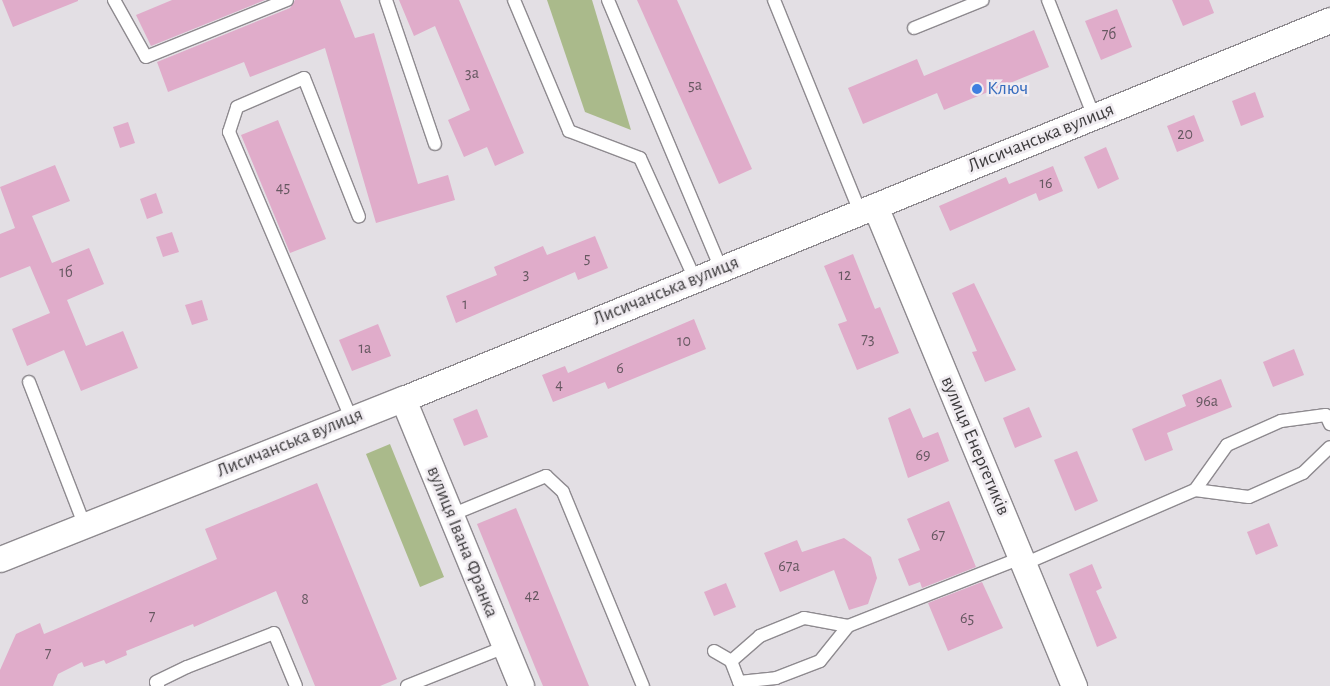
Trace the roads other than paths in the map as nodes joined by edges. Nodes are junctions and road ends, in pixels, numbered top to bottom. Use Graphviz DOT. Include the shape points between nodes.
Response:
graph roads {
  1 [pos="114,0"];
  2 [pos="287,0"];
  3 [pos="386,0"];
  4 [pos="514,0"];
  5 [pos="608,0"];
  6 [pos="774,0"];
  7 [pos="983,0"];
  8 [pos="1048,0"];
  9 [pos="1330,20"];
  10 [pos="914,28"];
  11 [pos="1094,116"];
  12 [pos="435,144"];
  13 [pos="867,209"];
  14 [pos="359,217"];
  15 [pos="721,269"];
  16 [pos="695,279"];
  17 [pos="29,382"];
  18 [pos="403,399"];
  19 [pos="352,418"];
  20 [pos="1330,424"];
  21 [pos="1330,448"];
  22 [pos="1195,490"];
  23 [pos="451,515"];
  24 [pos="84,524"];
  25 [pos="0,559"];
  26 [pos="1023,561"];
  27 [pos="848,626"];
  28 [pos="505,647"];
  29 [pos="714,651"];
  30 [pos="730,661"];
  31 [pos="158,686"];
  32 [pos="296,686"];
  33 [pos="407,686"];
  34 [pos="521,686"];
  35 [pos="643,686"];
  36 [pos="1074,686"];
  1 -- 2 [label="lane" via="146,57"];
  3 -- 12 [label="lane"];
  4 -- 16 [label="lane" via="569,130 640,158"];
  5 -- 15 [label="lane"];
  6 -- 13 [label="lane"];
  7 -- 10 [label="lane"];
  8 -- 11 [label="lane"];
  9 -- 11 [label="street, Лисичанська вулиця"];
  11 -- 13 [label="street, Лисичанська вулиця"];
  13 -- 15 [label="street, Лисичанська вулиця"];
  13 -- 26 [label="street, вулиця Енергетиків"];
  14 -- 19 [label="lane" via="304,78 237,107 229,132"];
  15 -- 16 [label="street, Лисичанська вулиця"];
  16 -- 18 [label="street, Лисичанська вулиця"];
  17 -- 24 [label="lane"];
  18 -- 19 [label="street, Лисичанська вулиця"];
  18 -- 23 [label="street, вулиця Івана Франка"];
  19 -- 24 [label="street, Лисичанська вулиця"];
  20 -- 22 [label="lane" via="1326,415 1281,421 1227,445"];
  21 -- 22 [label="lane" via="1303,473 1249,497"];
  22 -- 26 [label="lane"];
  23 -- 28 [label="street, вулиця Івана Франка"];
  23 -- 35 [label="lane" via="546,476 563,492"];
  24 -- 25 [label="street, Лисичанська вулиця"];
  26 -- 27 [label="lane"];
  26 -- 36 [label="street, вулиця Енергетиків"];
  27 -- 30 [label="lane" via="804,618 760,636"];
  27 -- 30 [label="lane" via="820,661 776,678 739,682"];
  28 -- 33 [label="lane"];
  28 -- 34 [label="street, вулиця Івана Франка"];
  29 -- 30 [label="lane"];
  31 -- 32 [label="lane" via="156,682 187,666 274,633"];
}
